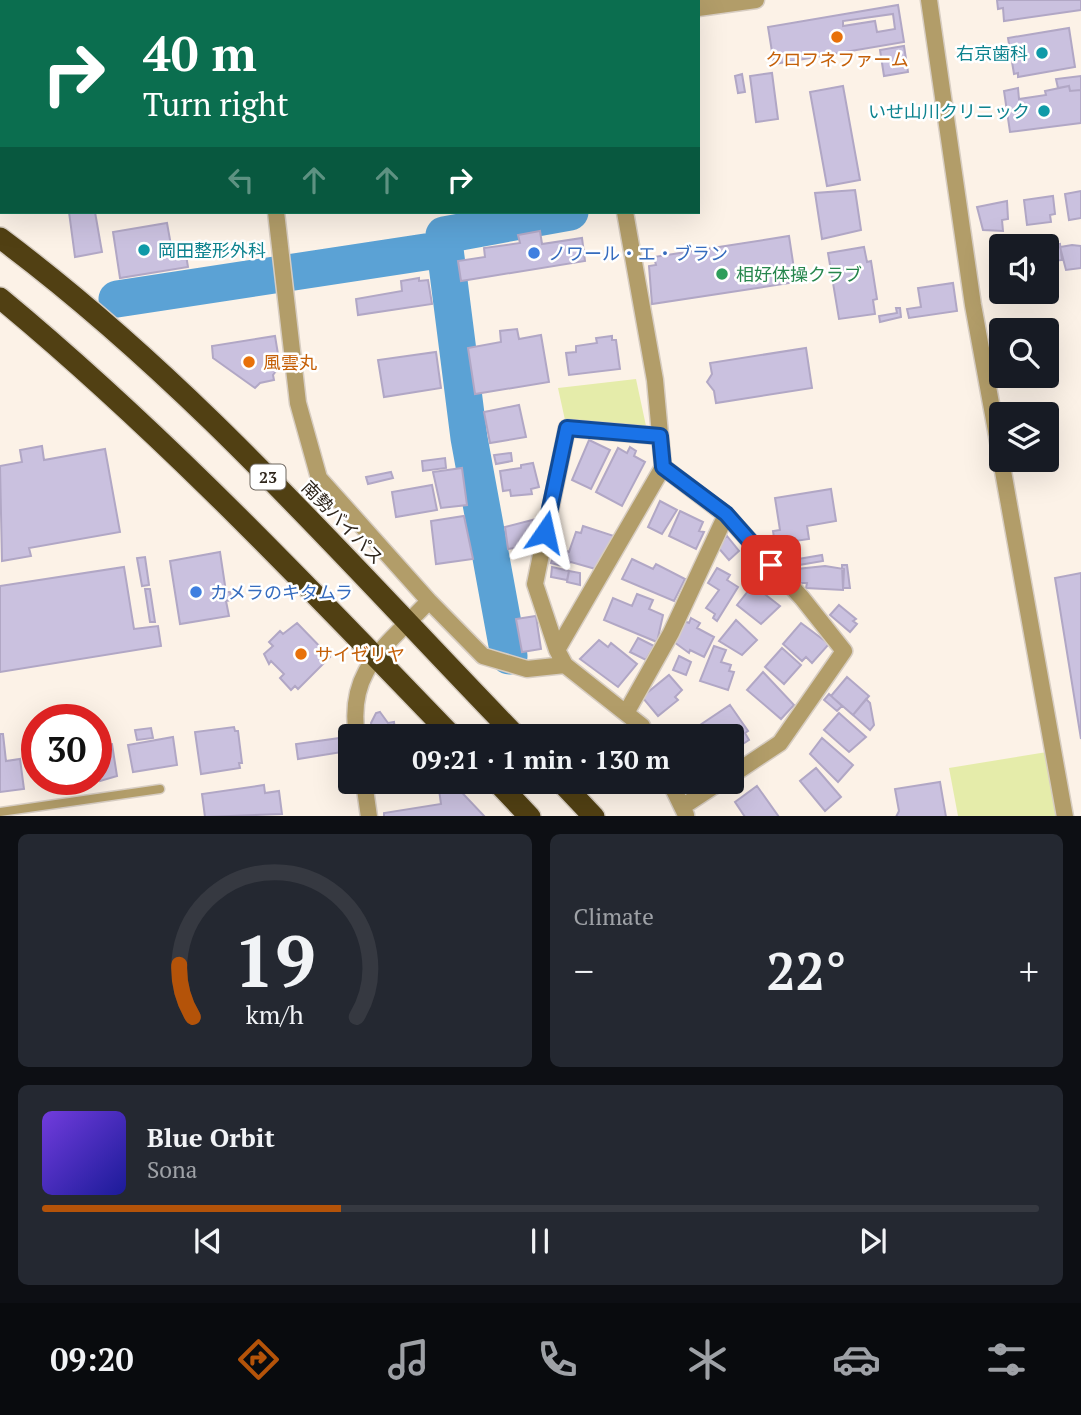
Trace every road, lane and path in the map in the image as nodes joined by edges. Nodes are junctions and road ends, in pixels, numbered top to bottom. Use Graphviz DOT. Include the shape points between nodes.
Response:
graph roads {
  1 [pos="756,0"];
  2 [pos="929,0"];
  3 [pos="700,8"];
  4 [pos="276,214"];
  5 [pos="625,214"];
  6 [pos="0,237"];
  7 [pos="0,298"];
  8 [pos="991,402"];
  9 [pos="660,436"];
  10 [pos="663,467"];
  11 [pos="1003,472"];
  12 [pos="726,514"];
  13 [pos="429,601"];
  14 [pos="408,624"];
  15 [pos="376,657"];
  16 [pos="561,657"];
  17 [pos="626,713"];
  18 [pos="356,724"];
  19 [pos="440,724"];
  20 [pos="504,724"];
  21 [pos="640,724"];
  22 [pos="744,767"];
  23 [pos="160,789"];
  24 [pos="366,794"];
  25 [pos="508,794"];
  26 [pos="572,794"];
  27 [pos="676,794"];
  28 [pos="706,794"];
  29 [pos="0,812"];
  30 [pos="684,812"];
  31 [pos="369,816"];
  32 [pos="529,816"];
  33 [pos="593,816"];
  34 [pos="1065,816"];
  1 -- 3 [label="street"];
  2 -- 8 [label="street"];
  4 -- 13 [label="street" via="298,403 319,478"];
  5 -- 9 [label="street"];
  6 -- 14 [label="highway, 南勢バイパス / 23" via="54,278 188,398"];
  7 -- 15 [label="highway" via="136,417"];
  9 -- 10 [label="street"];
  9 -- 16 [label="street" via="567,428 535,584"];
  10 -- 12 [label="street"];
  10 -- 16 [label="street"];
  11 -- 34 [label="street"];
  12 -- 17 [label="street" via="671,633"];
  12 -- 22 [label="street" via="844,651 780,743"];
  13 -- 14 [label="street"];
  13 -- 16 [label="street" via="483,656 527,669"];
  14 -- 15 [label="street"];
  14 -- 20 [label="highway, 南勢バイパス / 23"];
  15 -- 18 [label="street" via="360,679 354,700"];
  15 -- 19 [label="highway"];
  16 -- 17 [label="street"];
  17 -- 21 [label="street"];
  23 -- 29 [label="lane"];
  24 -- 31 [label="street"];
  25 -- 32 [label="highway"];
  26 -- 33 [label="highway"];
  27 -- 30 [label="street"];
  28 -- 30 [label="street"];
}
